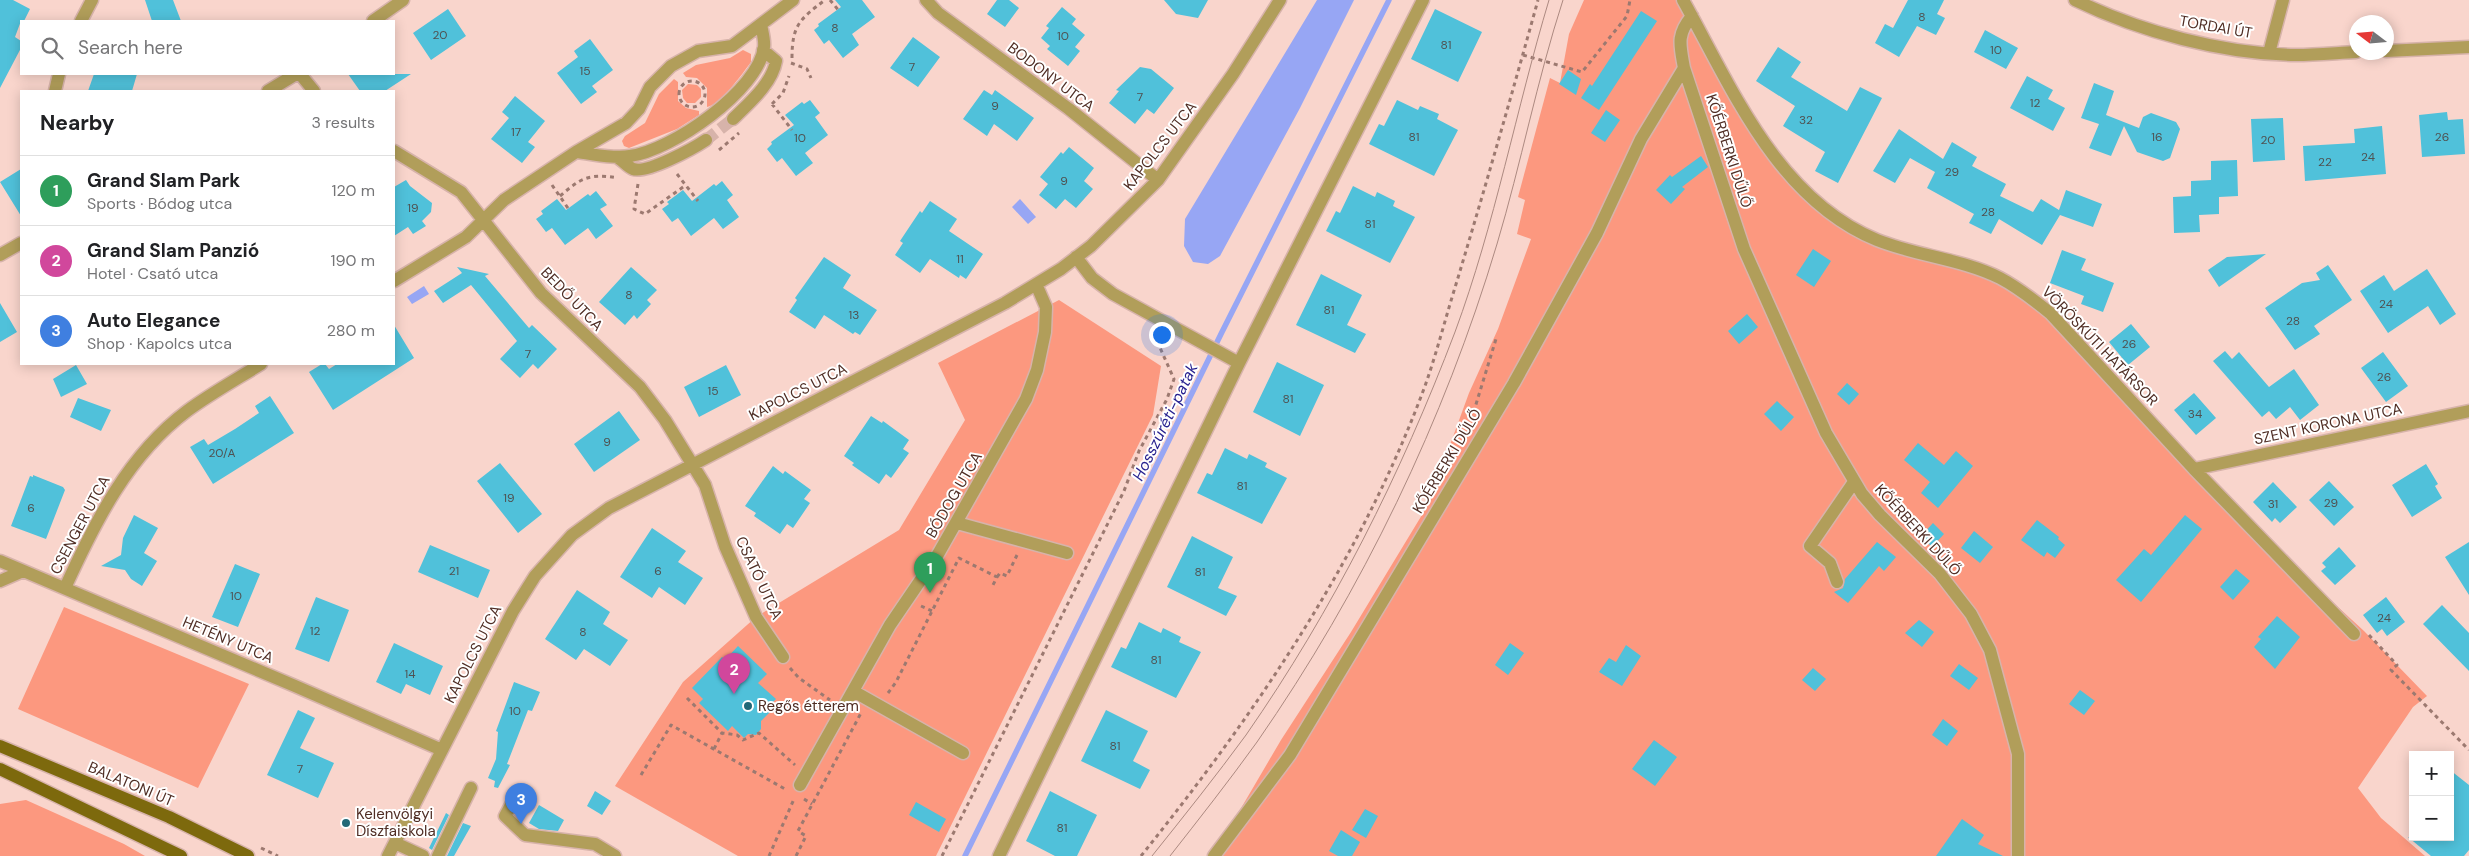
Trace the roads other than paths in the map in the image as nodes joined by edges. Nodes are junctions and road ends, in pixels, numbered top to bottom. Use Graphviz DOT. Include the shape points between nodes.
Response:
graph roads {
  1 [pos="92,0"];
  2 [pos="404,0"];
  3 [pos="793,0"];
  4 [pos="926,0"];
  5 [pos="1280,0"];
  6 [pos="1423,0"];
  7 [pos="1683,0"];
  8 [pos="2075,0"];
  9 [pos="2283,0"];
  10 [pos="1692,16"];
  11 [pos="82,20"];
  12 [pos="374,20"];
  13 [pos="762,24"];
  14 [pos="2469,47"];
  15 [pos="763,50"];
  16 [pos="2394,50"];
  17 [pos="2349,52"];
  18 [pos="2269,53"];
  19 [pos="1684,68"];
  20 [pos="59,75"];
  21 [pos="294,75"];
  22 [pos="301,75"];
  23 [pos="55,90"];
  24 [pos="270,90"];
  25 [pos="313,90"];
  26 [pos="733,119"];
  27 [pos="706,140"];
  28 [pos="395,152"];
  29 [pos="576,152"];
  30 [pos="617,157"];
  31 [pos="1158,180"];
  32 [pos="484,220"];
  33 [pos="20,244"];
  34 [pos="0,256"];
  35 [pos="1076,258"];
  36 [pos="395,280"];
  37 [pos="1036,284"];
  38 [pos="1239,364"];
  39 [pos="259,365"];
  40 [pos="2469,411"];
  41 [pos="694,463"];
  42 [pos="2194,468"];
  43 [pos="1854,482"];
  44 [pos="957,523"];
  45 [pos="1067,553"];
  46 [pos="0,561"];
  47 [pos="23,571"];
  48 [pos="0,581"];
  49 [pos="1837,582"];
  50 [pos="65,588"];
  51 [pos="2354,634"];
  52 [pos="783,657"];
  53 [pos="853,691"];
  54 [pos="3,746"];
  55 [pos="442,750"];
  56 [pos="963,753"];
  57 [pos="0,769"];
  58 [pos="471,788"];
  59 [pos="798,790"];
  60 [pos="512,803"];
  61 [pos="395,843"];
  62 [pos="253,851"];
  63 [pos="181,856"];
  64 [pos="388,856"];
  65 [pos="423,856"];
  66 [pos="438,856"];
  67 [pos="615,856"];
  68 [pos="999,856"];
  69 [pos="1214,856"];
  70 [pos="2018,856"];
  1 -- 11 [label="street"];
  2 -- 12 [label="street"];
  3 -- 13 [label="street"];
  4 -- 31 [label="street, BODONY UTCA" via="938,13 1069,109"];
  5 -- 31 [label="street, KAPOLCS UTCA" via="1233,74"];
  6 -- 38 [label="street"];
  7 -- 10 [label="street, VÖRÖSKÚTI HATÁRSOR"];
  8 -- 18 [label="street, TORDAI ÚT" via="2168,35"];
  9 -- 18 [label="street"];
  10 -- 19 [label="street, KŐÉRBERKI DŰLŐ" via="1682,28 1680,43"];
  10 -- 42 [label="street, VÖRÖSKÚTI HATÁRSOR" via="1748,118 1798,185 1820,206 1877,240 1972,268 2027,293 2050,313"];
  13 -- 15 [label="street"];
  13 -- 29 [label="street" via="732,46 698,51 671,66 650,87 639,109 626,123"];
  14 -- 16 [label="street"];
  15 -- 26 [label="street" via="776,61 773,73"];
  15 -- 30 [label="street" via="740,90 703,122 678,138 642,153"];
  17 -- 18 [label="street, TORDAI ÚT"];
  19 -- 43 [label="street, KŐÉRBERKI DŰLŐ" via="1744,249 1826,433"];
  19 -- 69 [label="street, KŐÉRBERKI DŰLŐ" via="1641,139 1596,233 1536,345 1290,755"];
  20 -- 23 [label="street"];
  21 -- 24 [label="street"];
  22 -- 25 [label="street"];
  27 -- 30 [label="street" via="673,158 640,169 633,170"];
  28 -- 32 [label="street, BEDŐ UTCA" via="461,192"];
  29 -- 30 [label="street"];
  29 -- 32 [label="street" via="504,200"];
  31 -- 35 [label="street, KAPOLCS UTCA"];
  32 -- 36 [label="street" via="466,238"];
  32 -- 41 [label="street, BEDŐ UTCA" via="540,294 640,387"];
  33 -- 34 [label="street"];
  35 -- 37 [label="street, KAPOLCS UTCA"];
  35 -- 38 [label="street" via="1103,287"];
  37 -- 41 [label="street, KAPOLCS UTCA" via="1005,304"];
  37 -- 44 [label="street, BÓDOG UTCA" via="1046,307 1045,332 1037,370 1018,416"];
  38 -- 68 [label="street"];
  39 -- 50 [label="street, CSENGER UTCA" via="187,411 139,456 103,511"];
  40 -- 42 [label="street, SZENT KORONA UTCA"];
  41 -- 52 [label="street, CSATÓ UTCA" via="756,617"];
  41 -- 55 [label="street, KAPOLCS UTCA" via="608,508 572,535 535,576"];
  42 -- 51 [label="street, VÖRÖSKÚTI HATÁRSOR"];
  43 -- 49 [label="street" via="1810,546 1830,563"];
  43 -- 70 [label="street, KŐÉRBERKI DŰLŐ" via="1880,515 1940,574 1971,614 1990,650 2018,754"];
  44 -- 45 [label="street"];
  44 -- 53 [label="street, BÓDOG UTCA" via="890,625"];
  46 -- 47 [label="street, HETÉNY UTCA"];
  47 -- 48 [label="street"];
  47 -- 50 [label="street, HETÉNY UTCA"];
  50 -- 55 [label="street, HETÉNY UTCA"];
  53 -- 56 [label="street"];
  53 -- 59 [label="street, BÓDOG UTCA"];
  54 -- 62 [label="main road, BALATONI ÚT"];
  55 -- 61 [label="street, KAPOLCS UTCA"];
  57 -- 63 [label="main road"];
  58 -- 66 [label="street"];
  60 -- 67 [label="street" via="505,816 525,835 595,844"];
  61 -- 64 [label="street, KAPOLCS UTCA"];
  61 -- 65 [label="street"];
}
